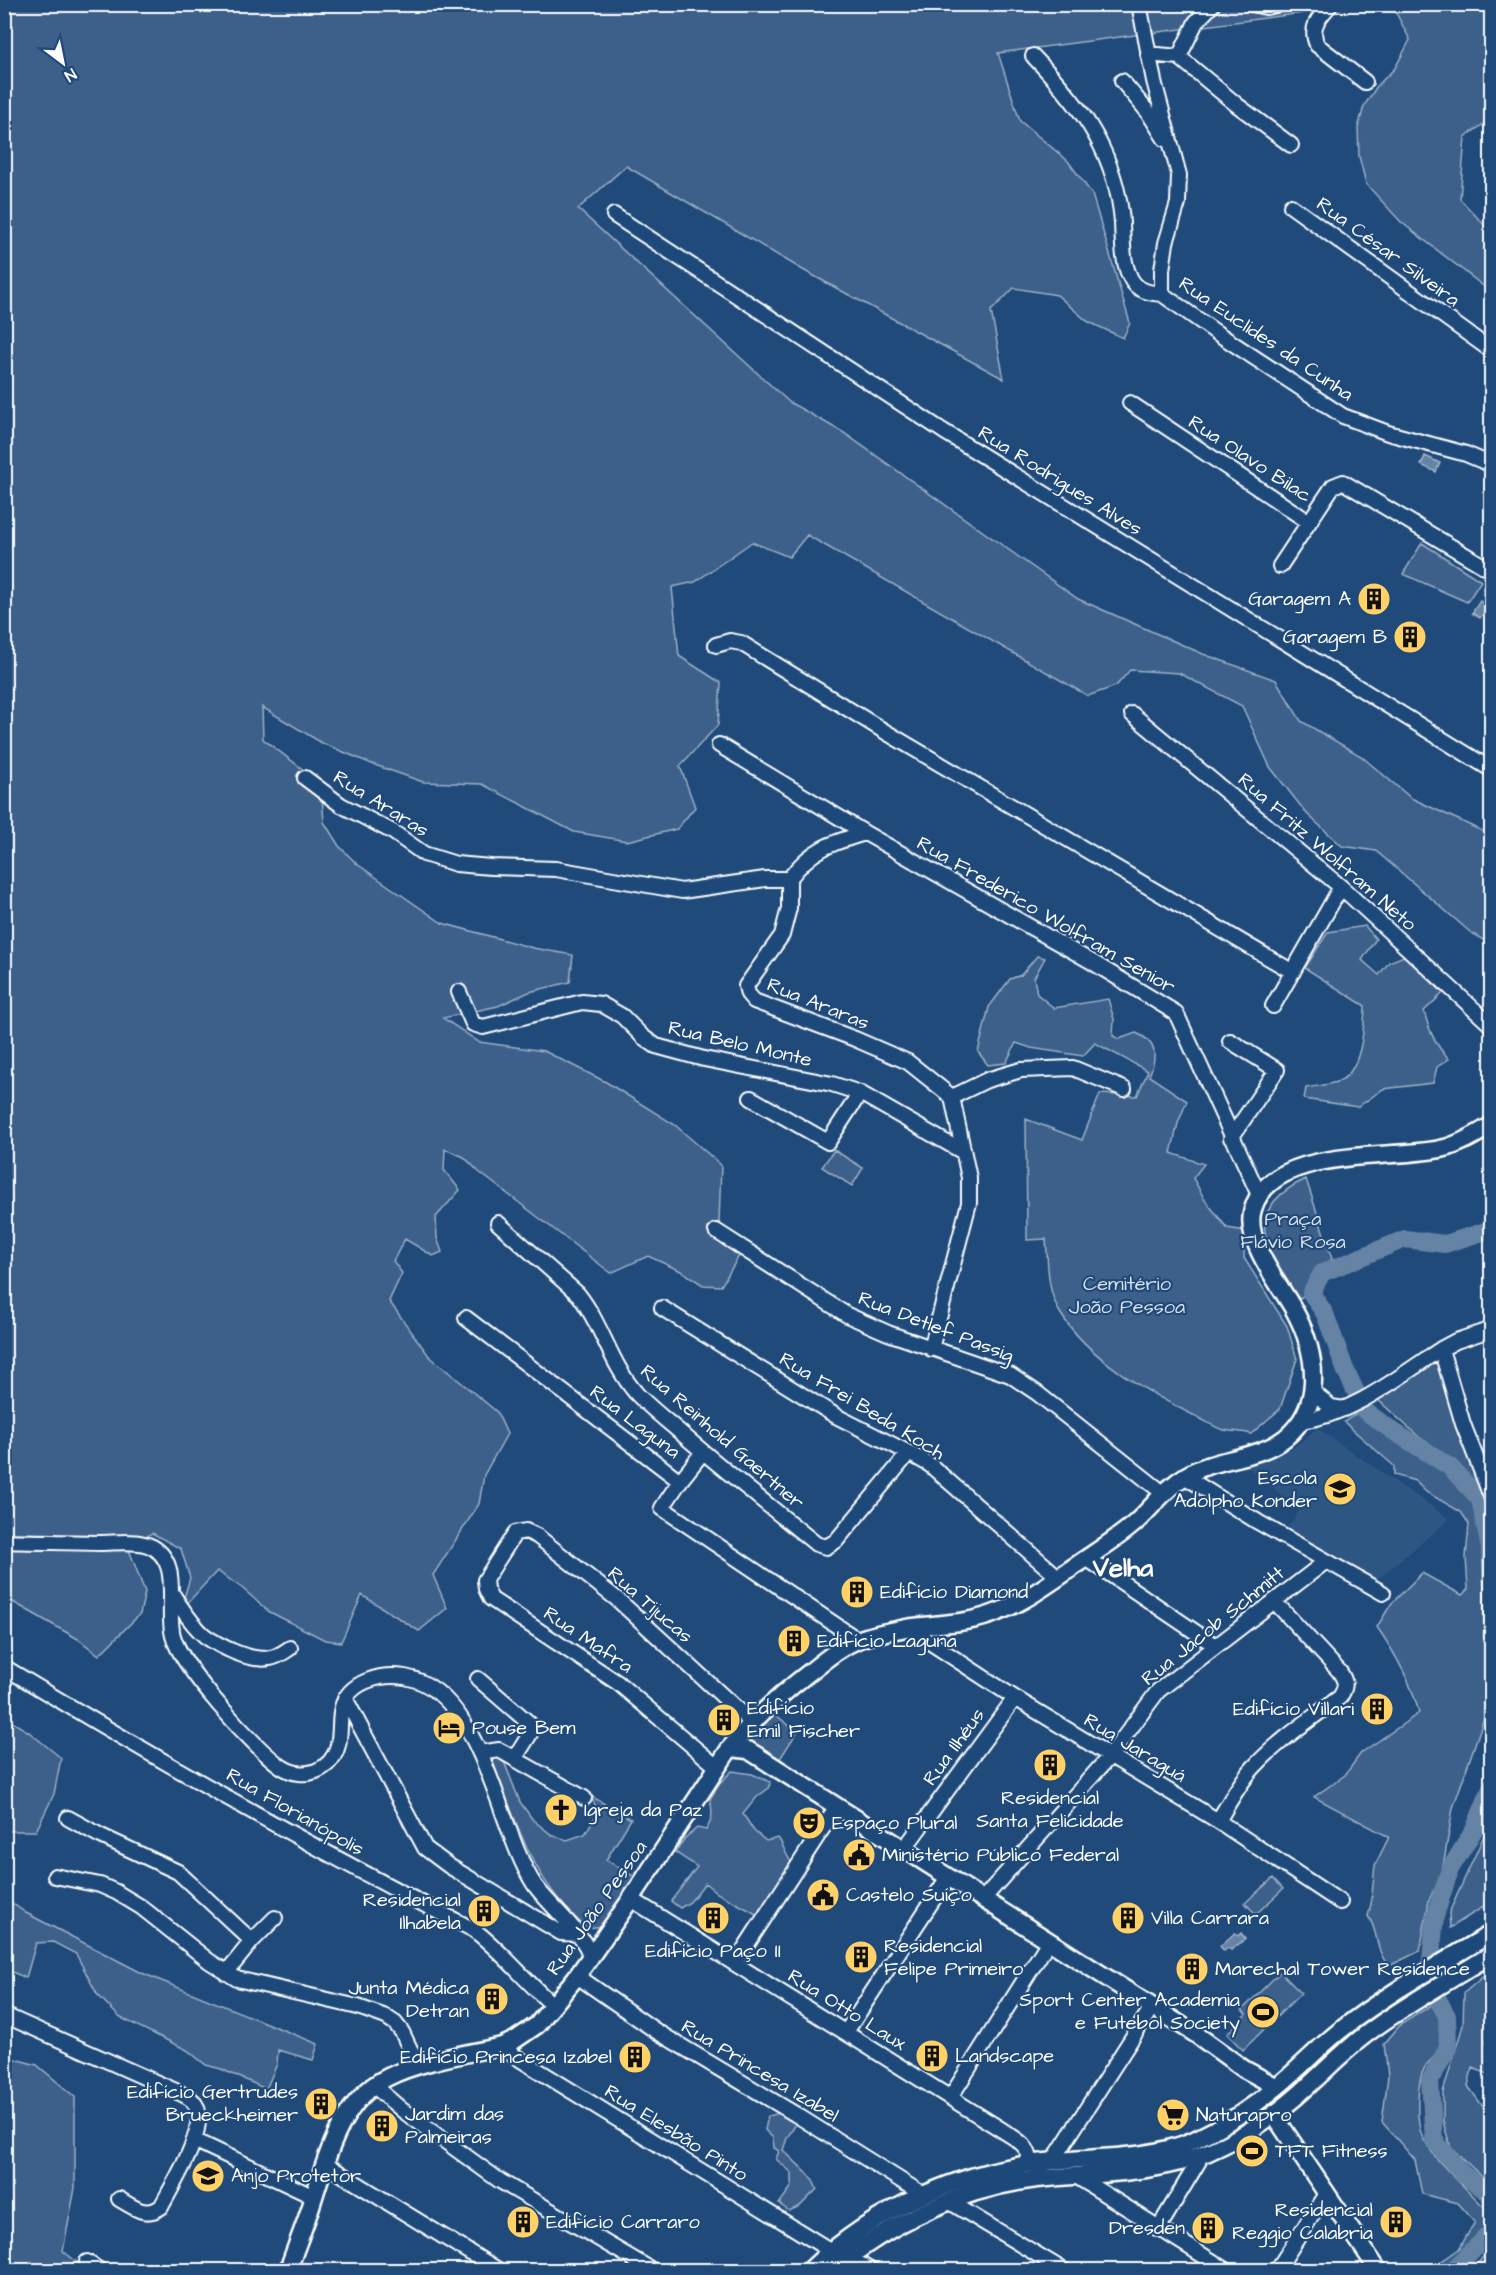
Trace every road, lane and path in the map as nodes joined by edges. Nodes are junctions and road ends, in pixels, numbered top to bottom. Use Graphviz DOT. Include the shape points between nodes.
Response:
graph roads {
  1 [pos="1139,4"];
  2 [pos="1213,4"];
  3 [pos="1252,4"];
  4 [pos="1282,4"];
  5 [pos="1331,4"];
  6 [pos="1148,54"];
  7 [pos="1033,56"];
  8 [pos="1179,57"];
  9 [pos="1122,81"];
  10 [pos="1365,82"];
  11 [pos="1291,146"];
  12 [pos="1172,150"];
  13 [pos="1291,206"];
  14 [pos="614,215"];
  15 [pos="1162,294"];
  16 [pos="1491,351"];
  17 [pos="1130,404"];
  18 [pos="1491,465"];
  19 [pos="1309,522"];
  20 [pos="1280,566"];
  21 [pos="1491,570"];
  22 [pos="716,645"];
  23 [pos="1132,714"];
  24 [pos="719,745"];
  25 [pos="1491,770"];
  26 [pos="305,778"];
  27 [pos="865,832"];
  28 [pos="789,879"];
  29 [pos="1341,887"];
  30 [pos="1293,972"];
  31 [pos="459,992"];
  32 [pos="1273,1005"];
  33 [pos="1491,1026"];
  34 [pos="1230,1041"];
  35 [pos="1124,1089"];
  36 [pos="860,1092"];
  37 [pos="952,1097"];
  38 [pos="751,1098"];
  39 [pos="1491,1125"];
  40 [pos="1231,1138"];
  41 [pos="963,1152"];
  42 [pos="1259,1195"];
  43 [pos="498,1224"];
  44 [pos="716,1231"];
  45 [pos="662,1308"];
  46 [pos="466,1318"];
  47 [pos="1491,1329"];
  48 [pos="931,1349"];
  49 [pos="1441,1349"];
  50 [pos="1323,1408"];
  51 [pos="704,1452"];
  52 [pos="909,1453"];
  53 [pos="1184,1476"];
  54 [pos="680,1481"];
  55 [pos="1163,1493"];
  56 [pos="1491,1498"];
  57 [pos="515,1533"];
  58 [pos="4,1541"];
  59 [pos="1086,1558"];
  60 [pos="1325,1562"];
  61 [pos="1058,1577"];
  62 [pos="171,1592"];
  63 [pos="1383,1593"];
  64 [pos="1274,1601"];
  65 [pos="908,1628"];
  66 [pos="858,1640"];
  67 [pos="1216,1646"];
  68 [pos="290,1648"];
  69 [pos="4,1667"];
  70 [pos="478,1679"];
  71 [pos="345,1698"];
  72 [pos="1015,1698"];
  73 [pos="747,1727"];
  74 [pos="730,1748"];
  75 [pos="748,1750"];
  76 [pos="480,1754"];
  77 [pos="1110,1756"];
  78 [pos="514,1758"];
  79 [pos="717,1767"];
  80 [pos="584,1798"];
  81 [pos="837,1806"];
  82 [pos="68,1818"];
  83 [pos="1218,1821"];
  84 [pos="904,1849"];
  85 [pos="55,1876"];
  86 [pos="948,1877"];
  87 [pos="631,1899"];
  88 [pos="983,1899"];
  89 [pos="1340,1902"];
  90 [pos="275,1918"];
  91 [pos="613,1926"];
  92 [pos="1491,1933"];
  93 [pos="579,1935"];
  94 [pos="252,1941"];
  95 [pos="1049,1941"];
  96 [pos="1488,1957"];
  97 [pos="590,1959"];
  98 [pos="735,1963"];
  99 [pos="226,1973"];
  100 [pos="577,1976"];
  101 [pos="554,2006"];
  102 [pos="1152,2007"];
  103 [pos="4,2015"];
  104 [pos="846,2032"];
  105 [pos="502,2046"];
  106 [pos="418,2066"];
  107 [pos="373,2085"];
  108 [pos="1277,2087"];
  109 [pos="950,2098"];
  110 [pos="1274,2115"];
  111 [pos="194,2140"];
  112 [pos="1203,2154"];
  113 [pos="1053,2161"];
  114 [pos="325,2163"];
  115 [pos="1031,2164"];
  116 [pos="1076,2175"];
  117 [pos="1327,2192"];
  118 [pos="924,2194"];
  119 [pos="314,2197"];
  120 [pos="119,2199"];
  121 [pos="950,2202"];
  122 [pos="1158,2229"];
  123 [pos="831,2251"];
  124 [pos="848,2257"];
  125 [pos="87,2262"];
  126 [pos="290,2270"];
  127 [pos="99,2271"];
  128 [pos="498,2271"];
  129 [pos="652,2271"];
  130 [pos="810,2271"];
  131 [pos="833,2271"];
  132 [pos="870,2271"];
  133 [pos="1063,2271"];
  134 [pos="1226,2271"];
  135 [pos="1277,2271"];
  136 [pos="1378,2271"];
  1 -- 6 [label="street, Rua Euclides da Cunha"];
  2 -- 8 [label="street" via="1196,22"];
  3 -- 4 [label="street"];
  5 -- 10 [label="street" via="1318,19 1313,37 1317,45"];
  6 -- 8 [label="street"];
  6 -- 12 [label="street, Rua Euclides da Cunha"];
  7 -- 15 [label="street" via="1068,93 1104,149 1115,178 1123,257 1131,281 1146,293"];
  8 -- 11 [label="street"];
  9 -- 12 [label="street"];
  12 -- 15 [label="street, Rua Euclides da Cunha" via="1179,175 1178,203 1165,252"];
  13 -- 16 [label="street, Rua César Silveira"];
  14 -- 25 [label="street, Rua Rodrigues Alves" via="943,431"];
  15 -- 18 [label="street, Rua Euclides da Cunha" via="1343,416"];
  17 -- 19 [label="street, Rua Olavo Bilac"];
  19 -- 20 [label="street"];
  19 -- 21 [label="street, Rua Olavo Bilac" via="1333,486 1343,482"];
  22 -- 30 [label="street" via="730,640 741,643"];
  23 -- 29 [label="street, Rua Fritz Wolfram Neto"];
  24 -- 27 [label="street, Rua Frederico Wolfram Senior"];
  26 -- 28 [label="street, Rua Araras" via="341,805 393,832 424,854 456,864 556,869 682,891"];
  27 -- 28 [label="street" via="826,844 802,861"];
  27 -- 40 [label="street, Rua Frederico Wolfram Senior" via="1176,1014"];
  28 -- 37 [label="street, Rua Araras" via="789,908 782,935 746,986 748,994 754,1001 908,1062"];
  29 -- 30 [label="street"];
  29 -- 33 [label="street, Rua Fritz Wolfram Neto"];
  30 -- 32 [label="street"];
  31 -- 36 [label="street, Rua Belo Monte" via="477,1027 582,1002 601,1004 622,1016 656,1046"];
  34 -- 40 [label="street" via="1277,1070"];
  35 -- 37 [label="street" via="1073,1068 1021,1070 987,1080"];
  36 -- 38 [label="street" via="828,1142"];
  36 -- 41 [label="street, Rua Belo Monte"];
  37 -- 41 [label="street"];
  39 -- 42 [label="main road" via="1445,1148 1318,1162 1284,1174"];
  40 -- 42 [label="street, Rua Frederico Wolfram Senior"];
  41 -- 48 [label="street" via="969,1203"];
  42 -- 50 [label="main road" via="1250,1223 1253,1238 1307,1338"];
  43 -- 51 [label="street, Rua Reinhold Gaertner" via="578,1294 623,1376 638,1395"];
  44 -- 48 [label="street, Rua Detlef Passig" via="847,1315"];
  45 -- 52 [label="street, Rua Frei Beda Koch" via="836,1416"];
  46 -- 54 [label="street, Rua Laguna"];
  47 -- 49 [label="street"];
  48 -- 55 [label="street, Rua Detlef Passig" via="1010,1375"];
  49 -- 50 [label="street" via="1377,1390"];
  49 -- 56 [label="street" via="1463,1424"];
  50 -- 53 [label="main road, Rua João Pessoa" via="1262,1451 1209,1464"];
  51 -- 52 [label="street, Rua Reinhold Gaertner" via="816,1544 826,1547 836,1541"];
  51 -- 54 [label="street"];
  52 -- 61 [label="street, Rua Frei Beda Koch" via="930,1466"];
  53 -- 55 [label="main road, Rua João Pessoa"];
  53 -- 60 [label="street"];
  54 -- 66 [label="street, Rua Laguna" via="662,1508"];
  55 -- 59 [label="main road, Rua João Pessoa" via="1134,1524"];
  57 -- 73 [label="street, Rua Tijucas" via="526,1531 537,1536 609,1593"];
  57 -- 79 [label="street, Rua Mafra" via="485,1580 491,1599 618,1683"];
  58 -- 62 [label="street" via="147,1545 167,1562"];
  59 -- 61 [label="main road, Rua João Pessoa"];
  59 -- 67 [label="street"];
  60 -- 63 [label="street"];
  60 -- 64 [label="street, Rua Jacob Schmitt"];
  61 -- 65 [label="main road, Rua João Pessoa" via="997,1613 953,1624"];
  62 -- 68 [label="street" via="195,1625 219,1644 263,1658 280,1655"];
  62 -- 71 [label="street" via="173,1637 182,1656 228,1714 285,1769 306,1774 327,1765 338,1745"];
  64 -- 67 [label="street, Rua Jacob Schmitt"];
  64 -- 83 [label="street" via="1339,1671 1345,1688 1340,1697 1270,1751 1239,1786"];
  65 -- 66 [label="main road, Rua João Pessoa"];
  65 -- 72 [label="street, Rua Jaraguá"];
  66 -- 73 [label="main road, Rua João Pessoa" via="784,1692"];
  67 -- 77 [label="street, Rua Jacob Schmitt" via="1158,1691"];
  69 -- 101 [label="street, Rua Florianópolis" via="353,1868 474,1930"];
  70 -- 78 [label="street" via="529,1723 530,1734"];
  71 -- 76 [label="street" via="371,1678 395,1676 422,1681 451,1704"];
  71 -- 93 [label="street" via="425,1848 448,1866 561,1933"];
  72 -- 77 [label="street, Rua Jaraguá"];
  72 -- 84 [label="street, Rua Ilhéus"];
  73 -- 74 [label="main road, Rua João Pessoa"];
  73 -- 75 [label="main road"];
  74 -- 75 [label="main road"];
  74 -- 79 [label="main road, Rua João Pessoa"];
  75 -- 81 [label="main road"];
  76 -- 78 [label="street" via="500,1750"];
  76 -- 93 [label="street" via="533,1883"];
  77 -- 83 [label="street, Rua Jaraguá"];
  77 -- 88 [label="street, Rua Jacob Schmitt"];
  78 -- 80 [label="street"];
  79 -- 87 [label="main road, Rua João Pessoa"];
  81 -- 84 [label="main road"];
  81 -- 98 [label="street"];
  82 -- 94 [label="street" via="178,1872"];
  83 -- 89 [label="street, Rua Jaraguá"];
  84 -- 86 [label="main road"];
  85 -- 99 [label="street" via="116,1892"];
  86 -- 88 [label="main road"];
  86 -- 104 [label="street"];
  87 -- 91 [label="main road, Rua João Pessoa"];
  87 -- 98 [label="street, Rua Otto Laux"];
  88 -- 95 [label="main road"];
  90 -- 94 [label="street"];
  91 -- 93 [label="street" via="594,1935"];
  91 -- 97 [label="main road, Rua João Pessoa"];
  92 -- 108 [label="main road" via="1393,1992 1340,2030"];
  93 -- 97 [label="street" via="589,1949"];
  94 -- 99 [label="street"];
  95 -- 102 [label="main road"];
  95 -- 109 [label="street"];
  96 -- 110 [label="main road" via="1368,2032"];
  97 -- 100 [label="main road, Rua João Pessoa"];
  98 -- 104 [label="street, Rua Otto Laux"];
  99 -- 106 [label="street" via="386,2017 402,2032"];
  100 -- 101 [label="main road, Rua João Pessoa"];
  100 -- 118 [label="street, Rua Princesa Izabel" via="656,2031"];
  101 -- 105 [label="main road, Rua João Pessoa" via="537,2025"];
  102 -- 108 [label="main road"];
  102 -- 113 [label="street"];
  103 -- 111 [label="street" via="190,2098 198,2111"];
  104 -- 109 [label="street, Rua Otto Laux"];
  105 -- 106 [label="main road, Rua João Pessoa"];
  105 -- 123 [label="street, Rua Elesbão Pinto"];
  106 -- 107 [label="main road, Rua João Pessoa"];
  107 -- 114 [label="main road, Rua João Pessoa" via="350,2111"];
  107 -- 129 [label="street" via="500,2181"];
  108 -- 113 [label="main road" via="1235,2119 1191,2142 1142,2154"];
  109 -- 115 [label="street, Rua Otto Laux" via="1024,2145"];
  110 -- 112 [label="main road"];
  110 -- 117 [label="main road"];
  111 -- 119 [label="street"];
  111 -- 120 [label="street" via="161,2207 147,2213"];
  112 -- 116 [label="main road" via="1143,2170"];
  112 -- 122 [label="street"];
  113 -- 115 [label="main road"];
  114 -- 119 [label="main road, Rua João Pessoa"];
  114 -- 128 [label="street"];
  115 -- 118 [label="main road" via="984,2174"];
  116 -- 121 [label="main road" via="1017,2182"];
  116 -- 122 [label="street"];
  117 -- 135 [label="street"];
  117 -- 136 [label="main road"];
  118 -- 123 [label="main road"];
  119 -- 126 [label="main road, Rua João Pessoa"];
  121 -- 124 [label="main road" via="903,2223"];
  121 -- 133 [label="street"];
  122 -- 134 [label="street"];
  123 -- 130 [label="main road"];
  124 -- 131 [label="main road"];
  124 -- 132 [label="street"];
  125 -- 127 [label="street"];
}
